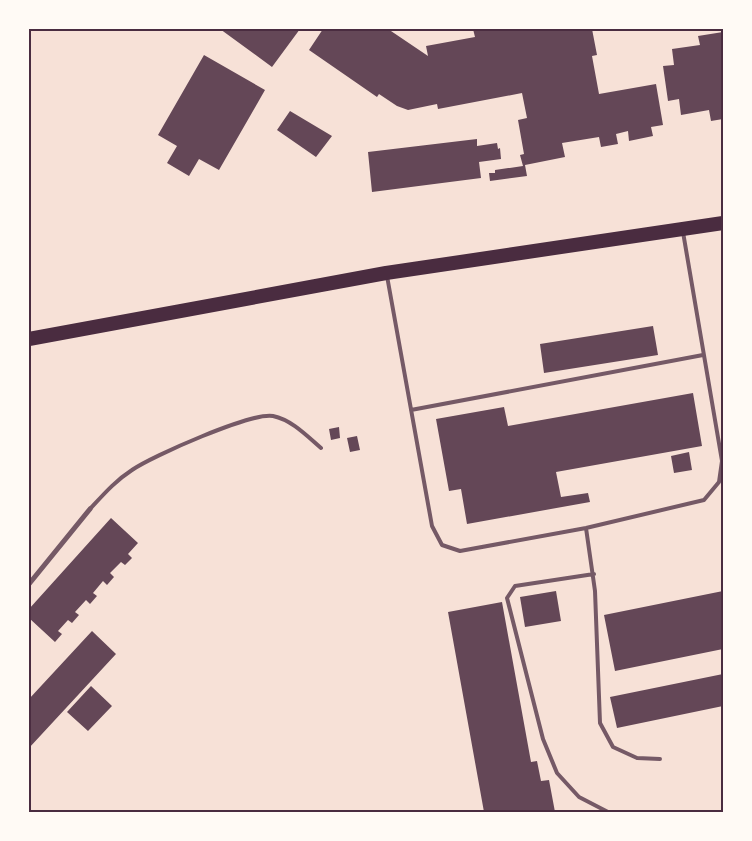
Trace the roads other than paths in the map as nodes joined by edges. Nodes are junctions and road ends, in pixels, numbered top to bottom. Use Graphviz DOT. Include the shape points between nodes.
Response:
graph roads {
  1 [pos="723,223"];
  2 [pos="682,228"];
  3 [pos="386,273"];
  4 [pos="29,339"];
  5 [pos="703,355"];
  6 [pos="412,410"];
  7 [pos="321,448"];
  8 [pos="90,509"];
  9 [pos="586,528"];
  10 [pos="594,574"];
  11 [pos="29,584"];
  12 [pos="660,759"];
  13 [pos="608,812"];
  1 -- 2 [label="highway"];
  2 -- 3 [label="highway"];
  2 -- 5 [label="lane"];
  3 -- 4 [label="highway"];
  3 -- 6 [label="lane"];
  5 -- 6 [label="lane"];
  5 -- 9 [label="lane" via="722,461 719,482 704,500"];
  6 -- 9 [label="lane" via="432,526 442,545 460,551"];
  7 -- 8 [label="lane" via="292,425 273,416 253,418 155,456 110,487"];
  8 -- 11 [label="street"];
  9 -- 10 [label="lane"];
  10 -- 12 [label="lane" via="600,723 613,747 637,758"];
  10 -- 13 [label="lane" via="515,586 507,598 543,739 557,773 579,797"];
}
